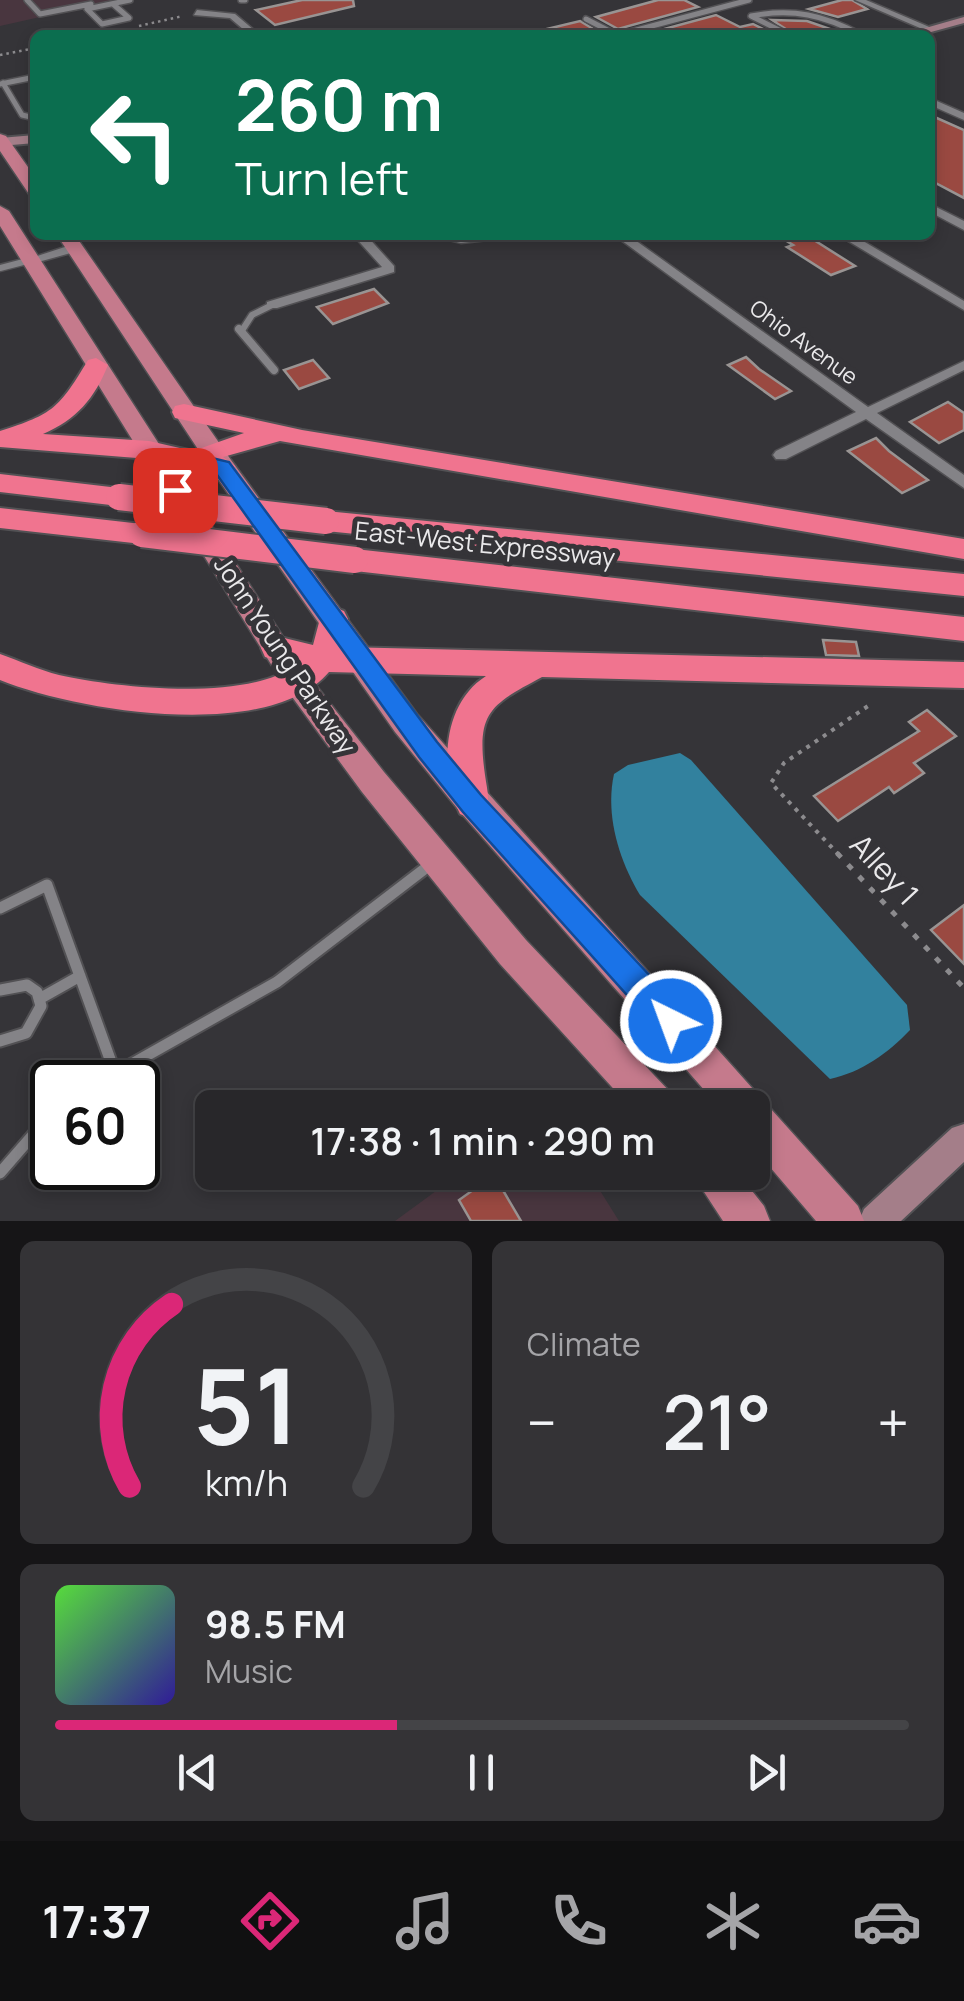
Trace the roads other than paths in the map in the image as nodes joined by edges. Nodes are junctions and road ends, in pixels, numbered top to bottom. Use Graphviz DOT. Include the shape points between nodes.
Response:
graph roads {
  1 [pos="27,0"];
  2 [pos="71,0"];
  3 [pos="130,0"];
  4 [pos="749,0"];
  5 [pos="859,0"];
  6 [pos="111,2"];
  7 [pos="78,7"];
  8 [pos="40,14"];
  9 [pos="196,14"];
  10 [pos="586,19"];
  11 [pos="964,20"];
  12 [pos="944,26"];
  13 [pos="250,30"];
  14 [pos="607,30"];
  15 [pos="636,30"];
  16 [pos="778,30"];
  17 [pos="849,30"];
  18 [pos="930,30"];
  19 [pos="964,34"];
  20 [pos="30,78"];
  21 [pos="2,83"];
  22 [pos="935,103"];
  23 [pos="30,117"];
  24 [pos="964,117"];
  25 [pos="30,139"];
  26 [pos="1,141"];
  27 [pos="30,182"];
  28 [pos="935,210"];
  29 [pos="0,211"];
  30 [pos="964,226"];
  31 [pos="363,240"];
  32 [pos="627,240"];
  33 [pos="852,240"];
  34 [pos="70,241"];
  35 [pos="31,260"];
  36 [pos="0,268"];
  37 [pos="272,305"];
  38 [pos="964,306"];
  39 [pos="96,364"];
  40 [pos="964,365"];
  41 [pos="274,370"];
  42 [pos="184,412"];
  43 [pos="868,413"];
  44 [pos="0,438"];
  45 [pos="302,438"];
  46 [pos="150,450"];
  47 [pos="780,456"];
  48 [pos="210,460"];
  49 [pos="0,483"];
  50 [pos="964,483"];
  51 [pos="175,490"];
  52 [pos="0,518"];
  53 [pos="964,548"];
  54 [pos="964,585"];
  55 [pos="334,619"];
  56 [pos="964,629"];
  57 [pos="361,660"];
  58 [pos="542,664"];
  59 [pos="0,668"];
  60 [pos="309,671"];
  61 [pos="964,675"];
  62 [pos="472,803"];
  63 [pos="437,860"];
  64 [pos="0,908"];
  65 [pos="80,976"];
  66 [pos="0,990"];
  67 [pos="41,998"];
  68 [pos="0,1041"];
  69 [pos="110,1060"];
  70 [pos="138,1060"];
  71 [pos="641,1090"];
  72 [pos="730,1090"];
  73 [pos="770,1136"];
  74 [pos="30,1139"];
  75 [pos="964,1140"];
  76 [pos="0,1174"];
  77 [pos="725,1190"];
  78 [pos="749,1221"];
  79 [pos="843,1221"];
  80 [pos="876,1221"];
  1 -- 8 [label="lane"];
  2 -- 7 [label="lane"];
  3 -- 6 [label="lane"];
  4 -- 15 [label="lane"];
  5 -- 18 [label="street"];
  6 -- 6 [label="lane" via="100,6 87,10 102,24 129,18"];
  6 -- 7 [label="lane"];
  7 -- 8 [label="lane"];
  9 -- 13 [label="street" via="232,16"];
  10 -- 14 [label="lane"];
  11 -- 12 [label="main road"];
  12 -- 18 [label="main road"];
  12 -- 19 [label="main road"];
  16 -- 17 [label="lane" via="751,16 803,10"];
  20 -- 21 [label="lane"];
  21 -- 23 [label="lane"];
  22 -- 24 [label="street"];
  25 -- 26 [label="main road"];
  26 -- 27 [label="main road"];
  28 -- 30 [label="street"];
  29 -- 35 [label="main road, John Young Parkway"];
  31 -- 37 [label="street" via="390,269"];
  32 -- 43 [label="street, Ohio Avenue"];
  33 -- 38 [label="street"];
  34 -- 35 [label="street"];
  34 -- 42 [label="main road"];
  35 -- 36 [label="lane"];
  35 -- 39 [label="main road, John Young Parkway"];
  37 -- 41 [label="lane" via="239,330"];
  39 -- 44 [label="highway" via="82,397 65,414"];
  39 -- 46 [label="main road, John Young Parkway"];
  40 -- 43 [label="street"];
  42 -- 45 [label="highway"];
  42 -- 48 [label="main road"];
  43 -- 47 [label="street"];
  43 -- 50 [label="street, Ohio Avenue"];
  44 -- 46 [label="highway"];
  45 -- 48 [label="highway" via="255,439"];
  45 -- 53 [label="highway"];
  46 -- 48 [label="highway"];
  46 -- 51 [label="main road, John Young Parkway"];
  48 -- 51 [label="highway" via="181,474"];
  48 -- 55 [label="main road"];
  49 -- 54 [label="highway, East-West Expressway, bridge"];
  51 -- 60 [label="main road, John Young Parkway" via="276,648"];
  52 -- 56 [label="highway, East-West Expressway, bridge"];
  55 -- 57 [label="main road"];
  55 -- 60 [label="highway" via="334,638"];
  57 -- 58 [label="highway"];
  57 -- 60 [label="highway"];
  57 -- 62 [label="main road"];
  58 -- 61 [label="highway"];
  58 -- 62 [label="highway" via="480,695 465,720"];
  59 -- 60 [label="highway" via="124,700 262,693"];
  60 -- 63 [label="main road, John Young Parkway"];
  62 -- 72 [label="main road"];
  63 -- 70 [label="lane" via="277,982"];
  63 -- 71 [label="main road, John Young Parkway"];
  64 -- 65 [label="lane" via="47,885"];
  65 -- 67 [label="lane"];
  65 -- 69 [label="lane"];
  66 -- 67 [label="lane" via="23,983"];
  67 -- 68 [label="lane" via="33,1025"];
  73 -- 79 [label="main road"];
  74 -- 76 [label="lane"];
  75 -- 80 [label="main road"];
  77 -- 78 [label="main road"];
}
